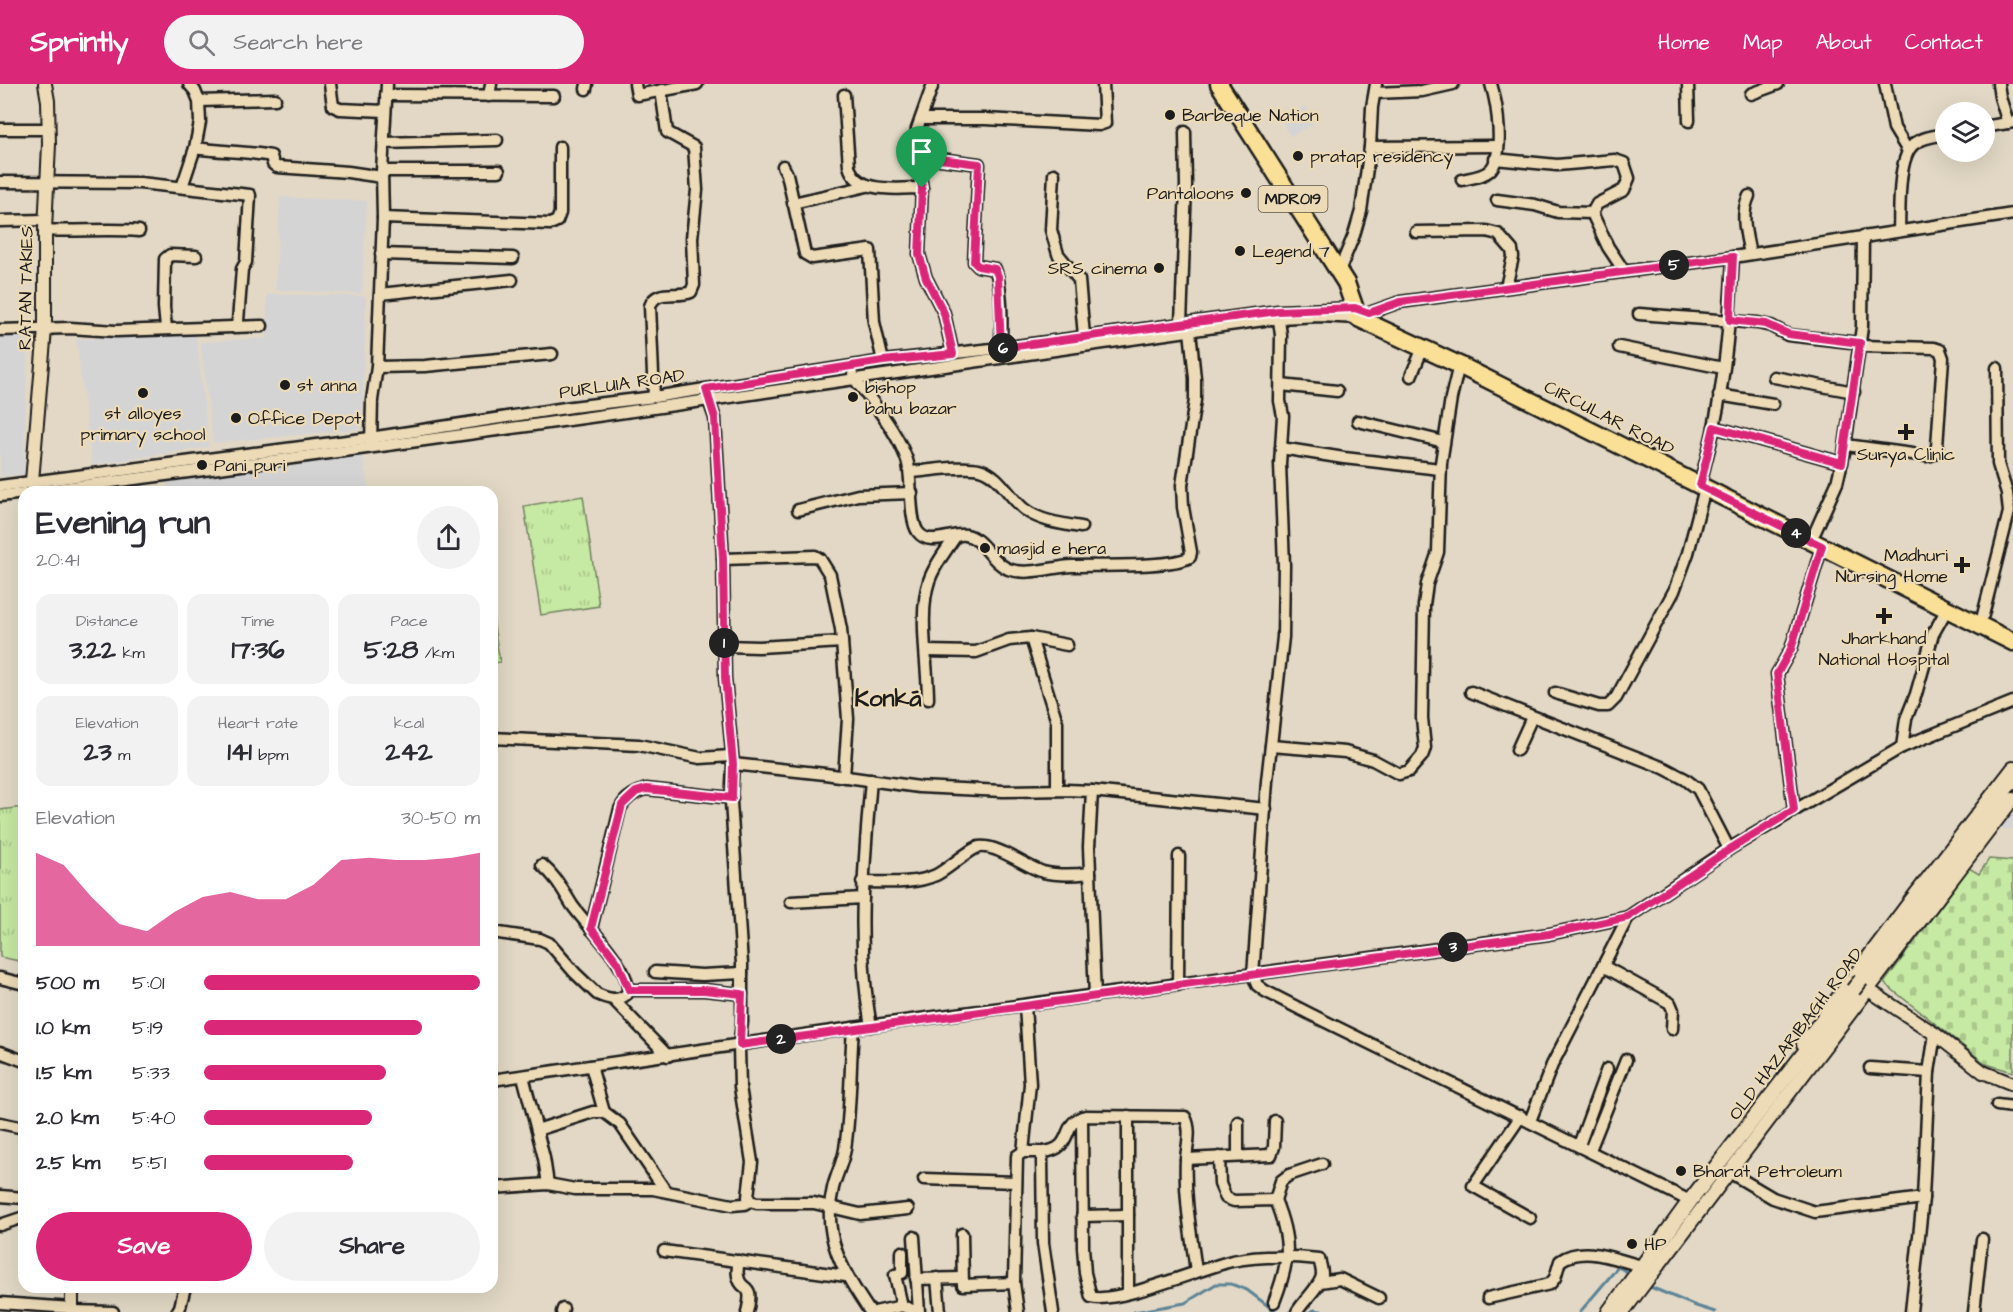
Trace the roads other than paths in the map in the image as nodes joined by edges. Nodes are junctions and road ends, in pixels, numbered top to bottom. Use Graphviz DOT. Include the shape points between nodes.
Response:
graph roads {
  1 [pos="45,84"];
  2 [pos="189,84"];
  3 [pos="330,84"];
  4 [pos="491,84"];
  5 [pos="635,84"];
  6 [pos="697,84"];
  7 [pos="933,84"];
  8 [pos="1103,84"];
  9 [pos="1219,84"];
  10 [pos="1453,84"];
  11 [pos="1491,84"];
  12 [pos="1689,84"];
  13 [pos="1778,84"];
  14 [pos="1885,84"];
  15 [pos="1998,84"];
  16 [pos="1375,88"];
  17 [pos="387,90"];
  18 [pos="662,90"];
  19 [pos="1751,94"];
  20 [pos="844,95"];
  21 [pos="489,96"];
  22 [pos="554,96"];
  23 [pos="275,99"];
  24 [pos="199,101"];
  25 [pos="385,111"];
  26 [pos="922,119"];
  27 [pos="1689,121"];
  28 [pos="2010,122"];
  29 [pos="1995,125"];
  30 [pos="0,129"];
  31 [pos="48,129"];
  32 [pos="1185,132"];
  33 [pos="1935,137"];
  34 [pos="497,140"];
  35 [pos="384,143"];
  36 [pos="1498,146"];
  37 [pos="560,147"];
  38 [pos="1370,147"];
  39 [pos="195,148"];
  40 [pos="1908,151"];
  41 [pos="917,156"];
  42 [pos="1495,159"];
  43 [pos="783,166"];
  44 [pos="499,171"];
  45 [pos="382,174"];
  46 [pos="1054,174"];
  47 [pos="1462,180"];
  48 [pos="0,183"];
  49 [pos="48,183"];
  50 [pos="867,186"];
  51 [pos="182,187"];
  52 [pos="922,188"];
  53 [pos="1749,196"];
  54 [pos="1497,200"];
  55 [pos="793,203"];
  56 [pos="1592,213"];
  57 [pos="2013,214"];
  58 [pos="383,218"];
  59 [pos="0,221"];
  60 [pos="45,225"];
  61 [pos="139,231"];
  62 [pos="1416,231"];
  63 [pos="1899,231"];
  64 [pos="1863,236"];
  65 [pos="381,254"];
  66 [pos="1750,254"];
  67 [pos="196,256"];
  68 [pos="1733,257"];
  69 [pos="513,258"];
  70 [pos="1339,271"];
  71 [pos="1624,271"];
  72 [pos="512,280"];
  73 [pos="1506,287"];
  74 [pos="380,294"];
  75 [pos="1361,313"];
  76 [pos="1279,314"];
  77 [pos="1639,314"];
  78 [pos="1730,320"];
  79 [pos="262,326"];
  80 [pos="45,328"];
  81 [pos="166,328"];
  82 [pos="235,328"];
  83 [pos="1186,328"];
  84 [pos="0,330"];
  85 [pos="1084,336"];
  86 [pos="1860,344"];
  87 [pos="1423,348"];
  88 [pos="1619,348"];
  89 [pos="552,354"];
  90 [pos="953,354"];
  91 [pos="1000,354"];
  92 [pos="883,361"];
  93 [pos="1459,364"];
  94 [pos="851,366"];
  95 [pos="377,367"];
  96 [pos="1723,368"];
  97 [pos="1997,368"];
  98 [pos="1411,376"];
  99 [pos="1774,377"];
  100 [pos="854,380"];
  101 [pos="1281,385"];
  102 [pos="1337,391"];
  103 [pos="1854,392"];
  104 [pos="707,394"];
  105 [pos="1719,395"];
  106 [pos="654,397"];
  107 [pos="1773,404"];
  108 [pos="1359,421"];
  109 [pos="1714,427"];
  110 [pos="1444,442"];
  111 [pos="371,443"];
  112 [pos="1846,445"];
  113 [pos="1281,448"];
  114 [pos="1842,463"];
  115 [pos="1440,469"];
  116 [pos="910,472"];
  117 [pos="1702,483"];
  118 [pos="0,486"];
  119 [pos="33,486"];
  120 [pos="55,486"];
  121 [pos="18,488"];
  122 [pos="18,494"];
  123 [pos="912,494"];
  124 [pos="0,496"];
  125 [pos="798,510"];
  126 [pos="2011,511"];
  127 [pos="1081,527"];
  128 [pos="955,537"];
  129 [pos="1819,539"];
  130 [pos="723,559"];
  131 [pos="1947,609"];
  132 [pos="1983,615"];
  133 [pos="2013,631"];
  134 [pos="1031,638"];
  135 [pos="842,642"];
  136 [pos="2013,642"];
  137 [pos="1067,645"];
  138 [pos="724,646"];
  139 [pos="926,651"];
  140 [pos="1471,692"];
  141 [pos="1555,693"];
  142 [pos="928,699"];
  143 [pos="2013,702"];
  144 [pos="1532,717"];
  145 [pos="498,738"];
  146 [pos="1271,746"];
  147 [pos="1902,747"];
  148 [pos="1517,750"];
  149 [pos="732,760"];
  150 [pos="2013,768"];
  151 [pos="844,777"];
  152 [pos="2013,779"];
  153 [pos="871,780"];
  154 [pos="2013,789"];
  155 [pos="1057,790"];
  156 [pos="1092,791"];
  157 [pos="732,798"];
  158 [pos="2013,799"];
  159 [pos="1266,809"];
  160 [pos="1794,810"];
  161 [pos="1730,849"];
  162 [pos="1179,856"];
  163 [pos="542,865"];
  164 [pos="1090,873"];
  165 [pos="862,882"];
  166 [pos="862,898"];
  167 [pos="791,902"];
  168 [pos="1628,917"];
  169 [pos="591,928"];
  170 [pos="498,933"];
  171 [pos="1603,966"];
  172 [pos="655,972"];
  173 [pos="742,973"];
  174 [pos="1253,975"];
  175 [pos="0,978"];
  176 [pos="18,982"];
  177 [pos="1178,985"];
  178 [pos="1859,986"];
  179 [pos="629,990"];
  180 [pos="742,994"];
  181 [pos="1095,996"];
  182 [pos="613,999"];
  183 [pos="1025,1006"];
  184 [pos="871,1026"];
  185 [pos="853,1028"];
  186 [pos="1672,1029"];
  187 [pos="1935,1034"];
  188 [pos="740,1045"];
  189 [pos="0,1052"];
  190 [pos="668,1056"];
  191 [pos="18,1059"];
  192 [pos="1626,1060"];
  193 [pos="591,1066"];
  194 [pos="1870,1068"];
  195 [pos="1607,1069"];
  196 [pos="1929,1072"];
  197 [pos="522,1076"];
  198 [pos="498,1079"];
  199 [pos="2013,1084"];
  200 [pos="1997,1105"];
  201 [pos="2013,1107"];
  202 [pos="604,1112"];
  203 [pos="1128,1116"];
  204 [pos="1082,1117"];
  205 [pos="1525,1118"];
  206 [pos="1275,1121"];
  207 [pos="1238,1122"];
  208 [pos="0,1123"];
  209 [pos="18,1127"];
  210 [pos="537,1130"];
  211 [pos="1579,1145"];
  212 [pos="1590,1150"];
  213 [pos="1023,1152"];
  214 [pos="1044,1152"];
  215 [pos="1238,1156"];
  216 [pos="1219,1157"];
  217 [pos="1186,1159"];
  218 [pos="1322,1164"];
  219 [pos="1728,1172"];
  220 [pos="924,1179"];
  221 [pos="1016,1182"];
  222 [pos="548,1184"];
  223 [pos="498,1188"];
  224 [pos="665,1190"];
  225 [pos="0,1196"];
  226 [pos="18,1198"];
  227 [pos="1923,1198"];
  228 [pos="1686,1199"];
  229 [pos="1275,1200"];
  230 [pos="750,1201"];
  231 [pos="830,1206"];
  232 [pos="908,1209"];
  233 [pos="1128,1215"];
  234 [pos="1082,1216"];
  235 [pos="18,1218"];
  236 [pos="1530,1218"];
  237 [pos="0,1225"];
  238 [pos="962,1234"];
  239 [pos="914,1237"];
  240 [pos="1982,1239"];
  241 [pos="664,1251"];
  242 [pos="902,1252"];
  243 [pos="1287,1257"];
  244 [pos="739,1261"];
  245 [pos="1196,1271"];
  246 [pos="846,1276"];
  247 [pos="1638,1277"];
  248 [pos="916,1278"];
  249 [pos="938,1278"];
  250 [pos="962,1278"];
  251 [pos="1320,1282"];
  252 [pos="1014,1283"];
  253 [pos="72,1293"];
  254 [pos="184,1293"];
  255 [pos="1128,1293"];
  256 [pos="1379,1298"];
  257 [pos="1488,1298"];
  258 [pos="1274,1302"];
  259 [pos="0,1303"];
  260 [pos="902,1306"];
  261 [pos="72,1310"];
  262 [pos="113,1312"];
  263 [pos="177,1312"];
  264 [pos="747,1312"];
  265 [pos="870,1312"];
  266 [pos="875,1312"];
  267 [pos="919,1312"];
  268 [pos="940,1312"];
  269 [pos="1017,1312"];
  270 [pos="1053,1312"];
  271 [pos="1297,1312"];
  272 [pos="1602,1312"];
  273 [pos="1609,1312"];
  274 [pos="1616,1312"];
  275 [pos="1623,1312"];
  276 [pos="1911,1312"];
  277 [pos="1974,1312"];
  1 -- 31 [label="street, RATAN TAKIES"];
  2 -- 24 [label="street"];
  3 -- 25 [label="street" via="333,106"];
  4 -- 21 [label="street"];
  5 -- 18 [label="street" via="637,95"];
  6 -- 18 [label="street"];
  7 -- 26 [label="street"];
  8 -- 26 [label="street" via="1102,125"];
  9 -- 70 [label="main road, MDR019"];
  10 -- 16 [label="street" via="1422,91"];
  11 -- 36 [label="street"];
  12 -- 27 [label="street"];
  13 -- 19 [label="street"];
  14 -- 40 [label="street" via="1894,128"];
  15 -- 28 [label="street"];
  16 -- 38 [label="street"];
  17 -- 21 [label="street"];
  17 -- 25 [label="street"];
  18 -- 106 [label="street" via="667,132 694,147 697,190 691,292 658,295 650,306"];
  20 -- 50 [label="street" via="849,166"];
  21 -- 22 [label="street"];
  23 -- 24 [label="street"];
  24 -- 39 [label="street"];
  25 -- 35 [label="street"];
  26 -- 41 [label="street" via="917,129"];
  28 -- 29 [label="street"];
  30 -- 31 [label="street"];
  31 -- 49 [label="street, RATAN TAKIES"];
  32 -- 83 [label="street"];
  33 -- 40 [label="street" via="1919,141"];
  34 -- 35 [label="street"];
  35 -- 45 [label="street"];
  36 -- 38 [label="street"];
  36 -- 42 [label="street"];
  37 -- 58 [label="street" via="560,213 557,221 550,224"];
  38 -- 70 [label="street" via="1359,219"];
  39 -- 45 [label="street" via="271,156 277,167"];
  39 -- 51 [label="street"];
  40 -- 63 [label="street" via="1902,175"];
  41 -- 52 [label="street"];
  41 -- 91 [label="street" via="979,164 974,262 995,269 998,276"];
  42 -- 47 [label="street" via="1485,174"];
  42 -- 56 [label="street" via="1557,165 1620,160 1629,173 1628,185 1618,195 1597,204"];
  43 -- 55 [label="street"];
  44 -- 45 [label="street"];
  45 -- 58 [label="street"];
  46 -- 85 [label="street" via="1051,230 1058,254 1079,280"];
  48 -- 49 [label="street"];
  49 -- 51 [label="street"];
  49 -- 60 [label="street, RATAN TAKIES"];
  50 -- 52 [label="street"];
  50 -- 55 [label="street"];
  51 -- 82 [label="street" via="250,195 246,262"];
  52 -- 90 [label="street" via="919,254 944,313"];
  53 -- 66 [label="street" via="1744,215"];
  54 -- 56 [label="street" via="1558,212"];
  55 -- 92 [label="street" via="805,254 812,258 870,250 874,322"];
  56 -- 71 [label="street"];
  57 -- 63 [label="street, PURLUIA ROAD"];
  58 -- 65 [label="street"];
  59 -- 60 [label="street"];
  60 -- 61 [label="street" via="75,232"];
  60 -- 80 [label="street, RATAN TAKIES"];
  62 -- 73 [label="street" via="1498,234 1512,250"];
  63 -- 64 [label="street, PURLUIA ROAD"];
  64 -- 66 [label="street, PURLUIA ROAD"];
  64 -- 86 [label="street"];
  65 -- 69 [label="street"];
  65 -- 74 [label="street"];
  66 -- 68 [label="street, PURLUIA ROAD"];
  67 -- 81 [label="street" via="170,255 165,259"];
  68 -- 71 [label="street, PURLUIA ROAD"];
  68 -- 78 [label="street"];
  70 -- 75 [label="main road, MDR019"];
  71 -- 73 [label="street, PURLUIA ROAD"];
  72 -- 74 [label="street"];
  73 -- 75 [label="street, PURLUIA ROAD" via="1400,302"];
  74 -- 95 [label="street"];
  75 -- 76 [label="street, PURLUIA ROAD"];
  75 -- 87 [label="main road, CIRCULAR ROAD"];
  75 -- 117 [label="main road, CIRCULAR ROAD" via="1486,367"];
  76 -- 83 [label="street, PURLUIA ROAD"];
  76 -- 101 [label="street"];
  77 -- 78 [label="street"];
  78 -- 86 [label="street" via="1766,324 1788,334"];
  78 -- 96 [label="street"];
  79 -- 82 [label="street"];
  80 -- 81 [label="street"];
  80 -- 84 [label="street"];
  80 -- 119 [label="street, RATAN TAKIES"];
  81 -- 82 [label="street"];
  83 -- 85 [label="street, PURLUIA ROAD"];
  83 -- 91 [label="street, PURLUIA ROAD"];
  83 -- 128 [label="street" via="1195,378 1182,485 1190,558 1148,564 1018,570 1000,564 968,535"];
  85 -- 91 [label="street, PURLUIA ROAD"];
  86 -- 103 [label="street"];
  86 -- 112 [label="street" via="1940,350 1943,358 1936,447 1935,453 1927,456"];
  87 -- 93 [label="main road, CIRCULAR ROAD"];
  87 -- 98 [label="street"];
  88 -- 96 [label="street"];
  89 -- 95 [label="street"];
  90 -- 91 [label="street, PURLUIA ROAD"];
  90 -- 92 [label="street, PURLUIA ROAD"];
  91 -- 100 [label="street, PURLUIA ROAD"];
  92 -- 94 [label="street, PURLUIA ROAD"];
  93 -- 110 [label="street"];
  93 -- 117 [label="main road, CIRCULAR ROAD"];
  94 -- 100 [label="street"];
  94 -- 104 [label="street, PURLUIA ROAD"];
  95 -- 111 [label="street"];
  96 -- 105 [label="street"];
  97 -- 126 [label="street" via="1998,464"];
  99 -- 103 [label="street"];
  100 -- 104 [label="street, PURLUIA ROAD"];
  100 -- 116 [label="street" via="897,437"];
  101 -- 102 [label="street"];
  101 -- 113 [label="street"];
  103 -- 112 [label="street"];
  104 -- 106 [label="street, PURLUIA ROAD"];
  104 -- 111 [label="street, PURLUIA ROAD"];
  104 -- 130 [label="street" via="715,418"];
  105 -- 107 [label="street"];
  105 -- 109 [label="street"];
  106 -- 111 [label="street, PURLUIA ROAD" via="572,407"];
  108 -- 110 [label="street"];
  109 -- 114 [label="street"];
  109 -- 117 [label="street"];
  110 -- 115 [label="street"];
  111 -- 120 [label="street, PURLUIA ROAD"];
  112 -- 114 [label="street"];
  113 -- 115 [label="street"];
  113 -- 146 [label="street" via="1283,637"];
  114 -- 129 [label="street"];
  115 -- 146 [label="street" via="1438,552 1426,584 1424,605 1422,718 1426,741 1422,756 1409,771 1399,774 1374,760 1345,752"];
  116 -- 123 [label="street"];
  116 -- 127 [label="street" via="978,469 993,477 1035,515"];
  117 -- 129 [label="main road, CIRCULAR ROAD"];
  117 -- 141 [label="street" via="1688,553 1674,591 1616,698 1608,706 1599,706"];
  118 -- 121 [label="street, PURLUIA ROAD"];
  122 -- 124 [label="street"];
  123 -- 125 [label="street" via="858,495"];
  123 -- 128 [label="street" via="915,525 920,534 931,538"];
  126 -- 132 [label="street"];
  128 -- 139 [label="street" via="927,588"];
  129 -- 131 [label="main road, CIRCULAR ROAD"];
  129 -- 132 [label="main road, CIRCULAR ROAD"];
  129 -- 160 [label="street" via="1791,649 1777,674"];
  130 -- 135 [label="street" via="820,559 830,574"];
  130 -- 138 [label="street"];
  131 -- 136 [label="main road, CIRCULAR ROAD"];
  131 -- 147 [label="street" via="1933,634 1906,719"];
  132 -- 133 [label="main road, CIRCULAR ROAD"];
  134 -- 137 [label="street"];
  134 -- 139 [label="street" via="1009,640 976,652"];
  134 -- 155 [label="street" via="1057,722"];
  135 -- 138 [label="street"];
  135 -- 151 [label="street" via="848,719"];
  138 -- 149 [label="street"];
  139 -- 142 [label="street"];
  140 -- 144 [label="street"];
  143 -- 147 [label="street"];
  144 -- 148 [label="street"];
  144 -- 161 [label="street" via="1685,778 1698,789"];
  145 -- 149 [label="street" via="639,745 693,757"];
  146 -- 159 [label="street"];
  147 -- 160 [label="street"];
  149 -- 151 [label="street"];
  149 -- 157 [label="street"];
  150 -- 178 [label="street"];
  151 -- 153 [label="street"];
  152 -- 178 [label="main road, OLD HAZARIBAGH ROAD"];
  153 -- 155 [label="street" via="938,789"];
  153 -- 165 [label="street"];
  154 -- 178 [label="main road, OLD HAZARIBAGH ROAD"];
  155 -- 156 [label="street"];
  156 -- 159 [label="street"];
  156 -- 164 [label="street"];
  157 -- 169 [label="street" via="646,789 628,798 620,809"];
  157 -- 173 [label="street"];
  158 -- 178 [label="street"];
  159 -- 174 [label="street"];
  160 -- 161 [label="street"];
  161 -- 168 [label="street"];
  162 -- 177 [label="street"];
  163 -- 169 [label="street" via="561,884"];
  164 -- 165 [label="street" via="1042,872 1007,854 980,847 927,879"];
  164 -- 181 [label="street"];
  165 -- 166 [label="street"];
  166 -- 167 [label="street"];
  166 -- 184 [label="street"];
  168 -- 171 [label="street"];
  168 -- 174 [label="street" via="1549,934"];
  169 -- 179 [label="street" via="618,963"];
  170 -- 182 [label="street" via="549,943 591,990"];
  171 -- 186 [label="street" via="1670,1003"];
  171 -- 205 [label="street"];
  172 -- 173 [label="street"];
  173 -- 180 [label="street"];
  174 -- 177 [label="street"];
  174 -- 205 [label="street" via="1257,985 1273,994"];
  175 -- 176 [label="street"];
  177 -- 181 [label="street"];
  178 -- 187 [label="street"];
  178 -- 219 [label="street"];
  178 -- 228 [label="street"];
  178 -- 247 [label="main road, OLD HAZARIBAGH ROAD" via="1690,1201"];
  179 -- 180 [label="street"];
  179 -- 182 [label="street" via="623,997"];
  180 -- 188 [label="street"];
  181 -- 183 [label="street"];
  182 -- 190 [label="street"];
  183 -- 184 [label="street"];
  183 -- 213 [label="street" via="1030,1076"];
  184 -- 185 [label="street"];
  185 -- 188 [label="street"];
  185 -- 231 [label="street" via="845,1150"];
  187 -- 196 [label="street"];
  187 -- 199 [label="street" via="1983,1072"];
  188 -- 190 [label="street"];
  188 -- 230 [label="street" via="743,1112 752,1162"];
  189 -- 191 [label="street"];
  190 -- 193 [label="street"];
  192 -- 212 [label="street"];
  193 -- 197 [label="street"];
  193 -- 202 [label="street"];
  194 -- 196 [label="street"];
  195 -- 211 [label="street"];
  196 -- 227 [label="street"];
  197 -- 198 [label="street"];
  197 -- 210 [label="street"];
  200 -- 201 [label="street"];
  202 -- 210 [label="street"];
  202 -- 224 [label="street" via="620,1124"];
  203 -- 204 [label="street"];
  203 -- 217 [label="street" via="1185,1118 1189,1132"];
  203 -- 233 [label="street"];
  204 -- 214 [label="street" via="1073,1122 1060,1147"];
  204 -- 234 [label="street"];
  205 -- 211 [label="street"];
  205 -- 236 [label="street" via="1473,1186"];
  206 -- 215 [label="street" via="1271,1155"];
  207 -- 215 [label="street"];
  208 -- 209 [label="street"];
  210 -- 222 [label="street"];
  211 -- 212 [label="street"];
  212 -- 228 [label="street"];
  213 -- 214 [label="street"];
  213 -- 221 [label="street" via="1017,1155"];
  214 -- 270 [label="street" via="1042,1243"];
  215 -- 216 [label="street"];
  216 -- 217 [label="street"];
  216 -- 229 [label="street" via="1220,1184 1226,1198"];
  217 -- 245 [label="street" via="1187,1206"];
  218 -- 229 [label="street" via="1281,1181"];
  219 -- 227 [label="street" via="1773,1198 1815,1212"];
  219 -- 247 [label="street"];
  220 -- 221 [label="street"];
  221 -- 252 [label="street"];
  222 -- 223 [label="street"];
  222 -- 224 [label="street" via="575,1189"];
  224 -- 230 [label="street" via="732,1205"];
  225 -- 226 [label="street"];
  227 -- 276 [label="street"];
  228 -- 247 [label="street"];
  229 -- 243 [label="street" via="1287,1231"];
  230 -- 231 [label="street"];
  231 -- 232 [label="street" via="869,1214"];
  231 -- 246 [label="street" via="832,1240"];
  233 -- 234 [label="street"];
  233 -- 255 [label="street"];
  234 -- 255 [label="street" via="1088,1293 1095,1299"];
  235 -- 237 [label="street"];
  238 -- 250 [label="street"];
  239 -- 248 [label="street"];
  240 -- 277 [label="street"];
  241 -- 244 [label="street"];
  242 -- 260 [label="street" via="902,1273 896,1275"];
  243 -- 245 [label="street" via="1233,1261"];
  243 -- 251 [label="street" via="1319,1258"];
  243 -- 258 [label="street"];
  244 -- 246 [label="street"];
  244 -- 264 [label="street" via="738,1277 751,1297"];
  245 -- 255 [label="street"];
  246 -- 265 [label="street"];
  247 -- 257 [label="street" via="1594,1254 1575,1255 1560,1261 1550,1284"];
  247 -- 272 [label="street"];
  247 -- 273 [label="main road, OLD HAZARIBAGH ROAD"];
  247 -- 274 [label="main road, OLD HAZARIBAGH ROAD"];
  247 -- 275 [label="street"];
  248 -- 249 [label="street"];
  248 -- 267 [label="street"];
  249 -- 250 [label="street"];
  249 -- 268 [label="street"];
  250 -- 252 [label="street" via="963,1285"];
  251 -- 256 [label="street" via="1340,1279"];
  251 -- 271 [label="street"];
  252 -- 269 [label="street"];
  253 -- 261 [label="street"];
  254 -- 263 [label="street"];
  259 -- 261 [label="street"];
  260 -- 266 [label="street"];
  260 -- 267 [label="street"];
  261 -- 262 [label="street"];
}
